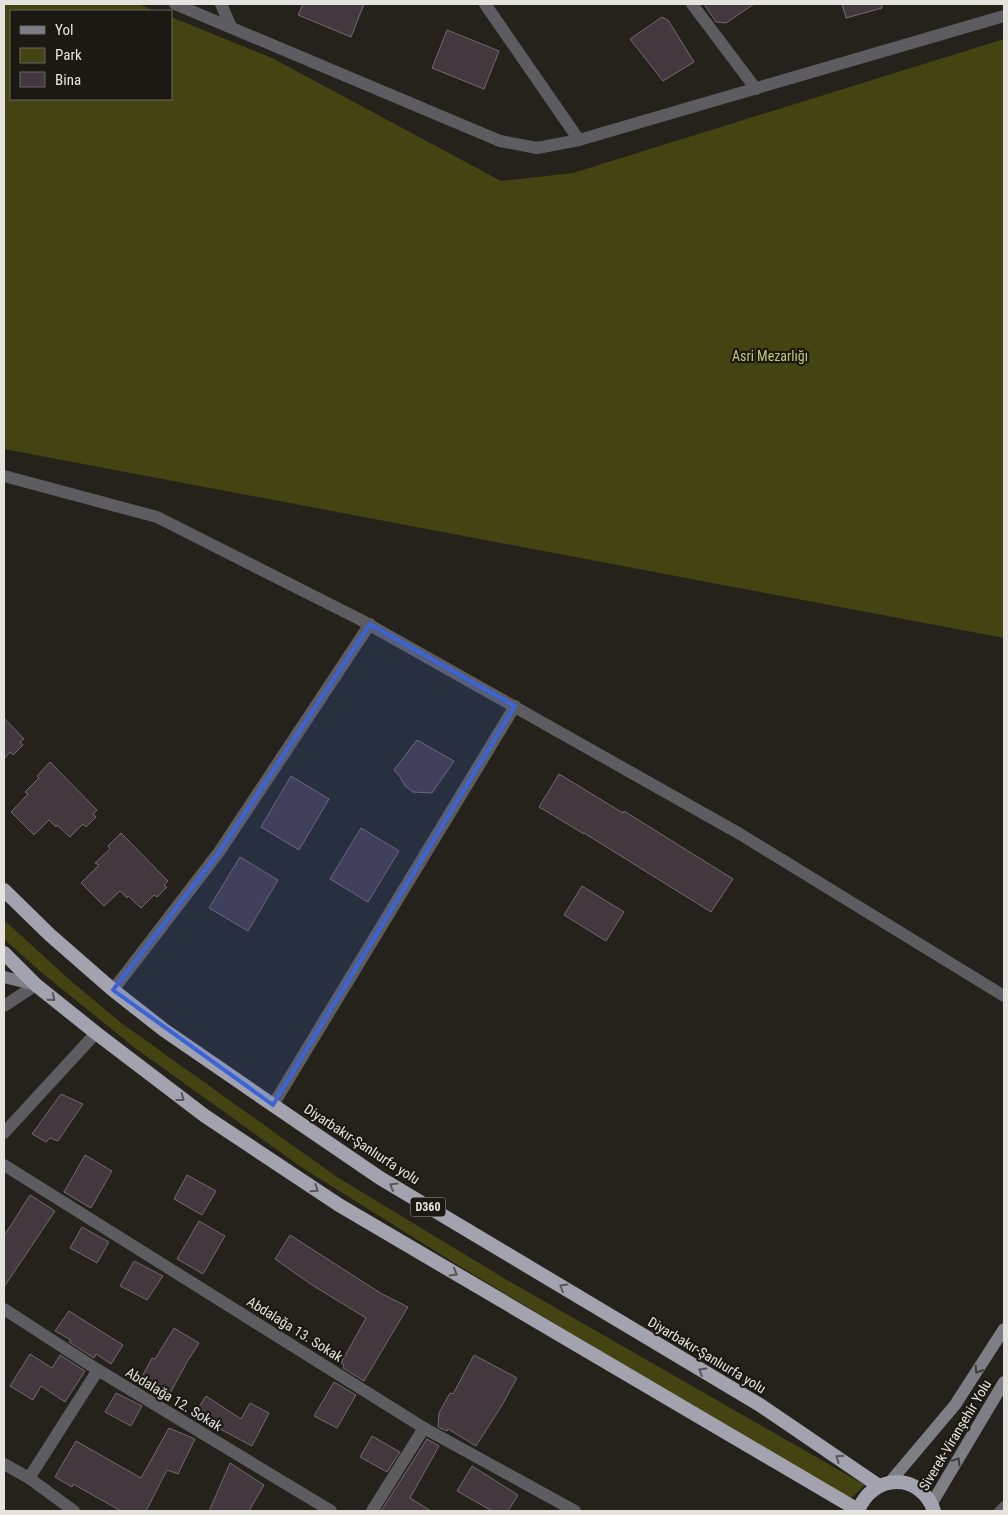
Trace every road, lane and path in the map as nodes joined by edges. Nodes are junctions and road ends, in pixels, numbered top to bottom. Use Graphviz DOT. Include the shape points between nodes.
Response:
graph roads {
  1 [pos="175,4"];
  2 [pos="221,4"];
  3 [pos="485,4"];
  4 [pos="692,4"];
  5 [pos="1004,16"];
  6 [pos="231,27"];
  7 [pos="756,89"];
  8 [pos="579,140"];
  9 [pos="4,476"];
  10 [pos="370,624"];
  11 [pos="514,706"];
  12 [pos="4,890"];
  13 [pos="4,953"];
  14 [pos="4,977"];
  15 [pos="36,985"];
  16 [pos="113,990"];
  17 [pos="1004,996"];
  18 [pos="4,1006"];
  19 [pos="96,1033"];
  20 [pos="273,1105"];
  21 [pos="4,1133"];
  22 [pos="4,1164"];
  23 [pos="4,1309"];
  24 [pos="1004,1329"];
  25 [pos="98,1370"];
  26 [pos="1004,1382"];
  27 [pos="424,1428"];
  28 [pos="4,1464"];
  29 [pos="29,1478"];
  30 [pos="885,1484"];
  31 [pos="1004,1504"];
  32 [pos="933,1507"];
  33 [pos="858,1510"];
  34 [pos="74,1511"];
  35 [pos="331,1511"];
  36 [pos="372,1511"];
  37 [pos="575,1511"];
  38 [pos="998,1511"];
  1 -- 6 [label="street"];
  2 -- 6 [label="street"];
  3 -- 8 [label="street"];
  4 -- 7 [label="street"];
  5 -- 7 [label="street"];
  6 -- 8 [label="street" via="500,141 537,148"];
  7 -- 8 [label="street"];
  9 -- 10 [label="street" via="157,517"];
  10 -- 11 [label="street"];
  10 -- 16 [label="street" via="219,852"];
  11 -- 17 [label="street" via="740,834"];
  11 -- 20 [label="street"];
  12 -- 16 [label="highway, Diyarbakır-Şanlıurfa yolu / D360"];
  13 -- 15 [label="highway"];
  14 -- 15 [label="main road"];
  15 -- 18 [label="street"];
  15 -- 19 [label="highway, one-way"];
  16 -- 20 [label="highway, Diyarbakır-Şanlıurfa yolu / D360" via="164,1030"];
  19 -- 21 [label="street"];
  19 -- 33 [label="highway, one-way" via="205,1116 339,1205"];
  30 -- 20 [label="highway, Diyarbakır-Şanlıurfa yolu / D360, one-way" via="760,1405 380,1178"];
  22 -- 27 [label="street, Abdalağa 13. Sokak"];
  23 -- 25 [label="street, Abdalağa 12. Sokak"];
  24 -- 30 [label="main road, Siverek-Viranşehir Yolu, one-way" via="955,1405"];
  25 -- 29 [label="street"];
  25 -- 35 [label="street, Abdalağa 12. Sokak"];
  32 -- 26 [label="main road, Siverek-Viranşehir Yolu, one-way"];
  27 -- 36 [label="street"];
  27 -- 37 [label="street, Abdalağa 13. Sokak"];
  28 -- 29 [label="street"];
  29 -- 34 [label="street"];
  30 -- 32 [label="highway" via="902,1482 914,1486 924,1493"];
  30 -- 33 [label="highway" via="866,1495"];
  31 -- 38 [label="lane"];
}
